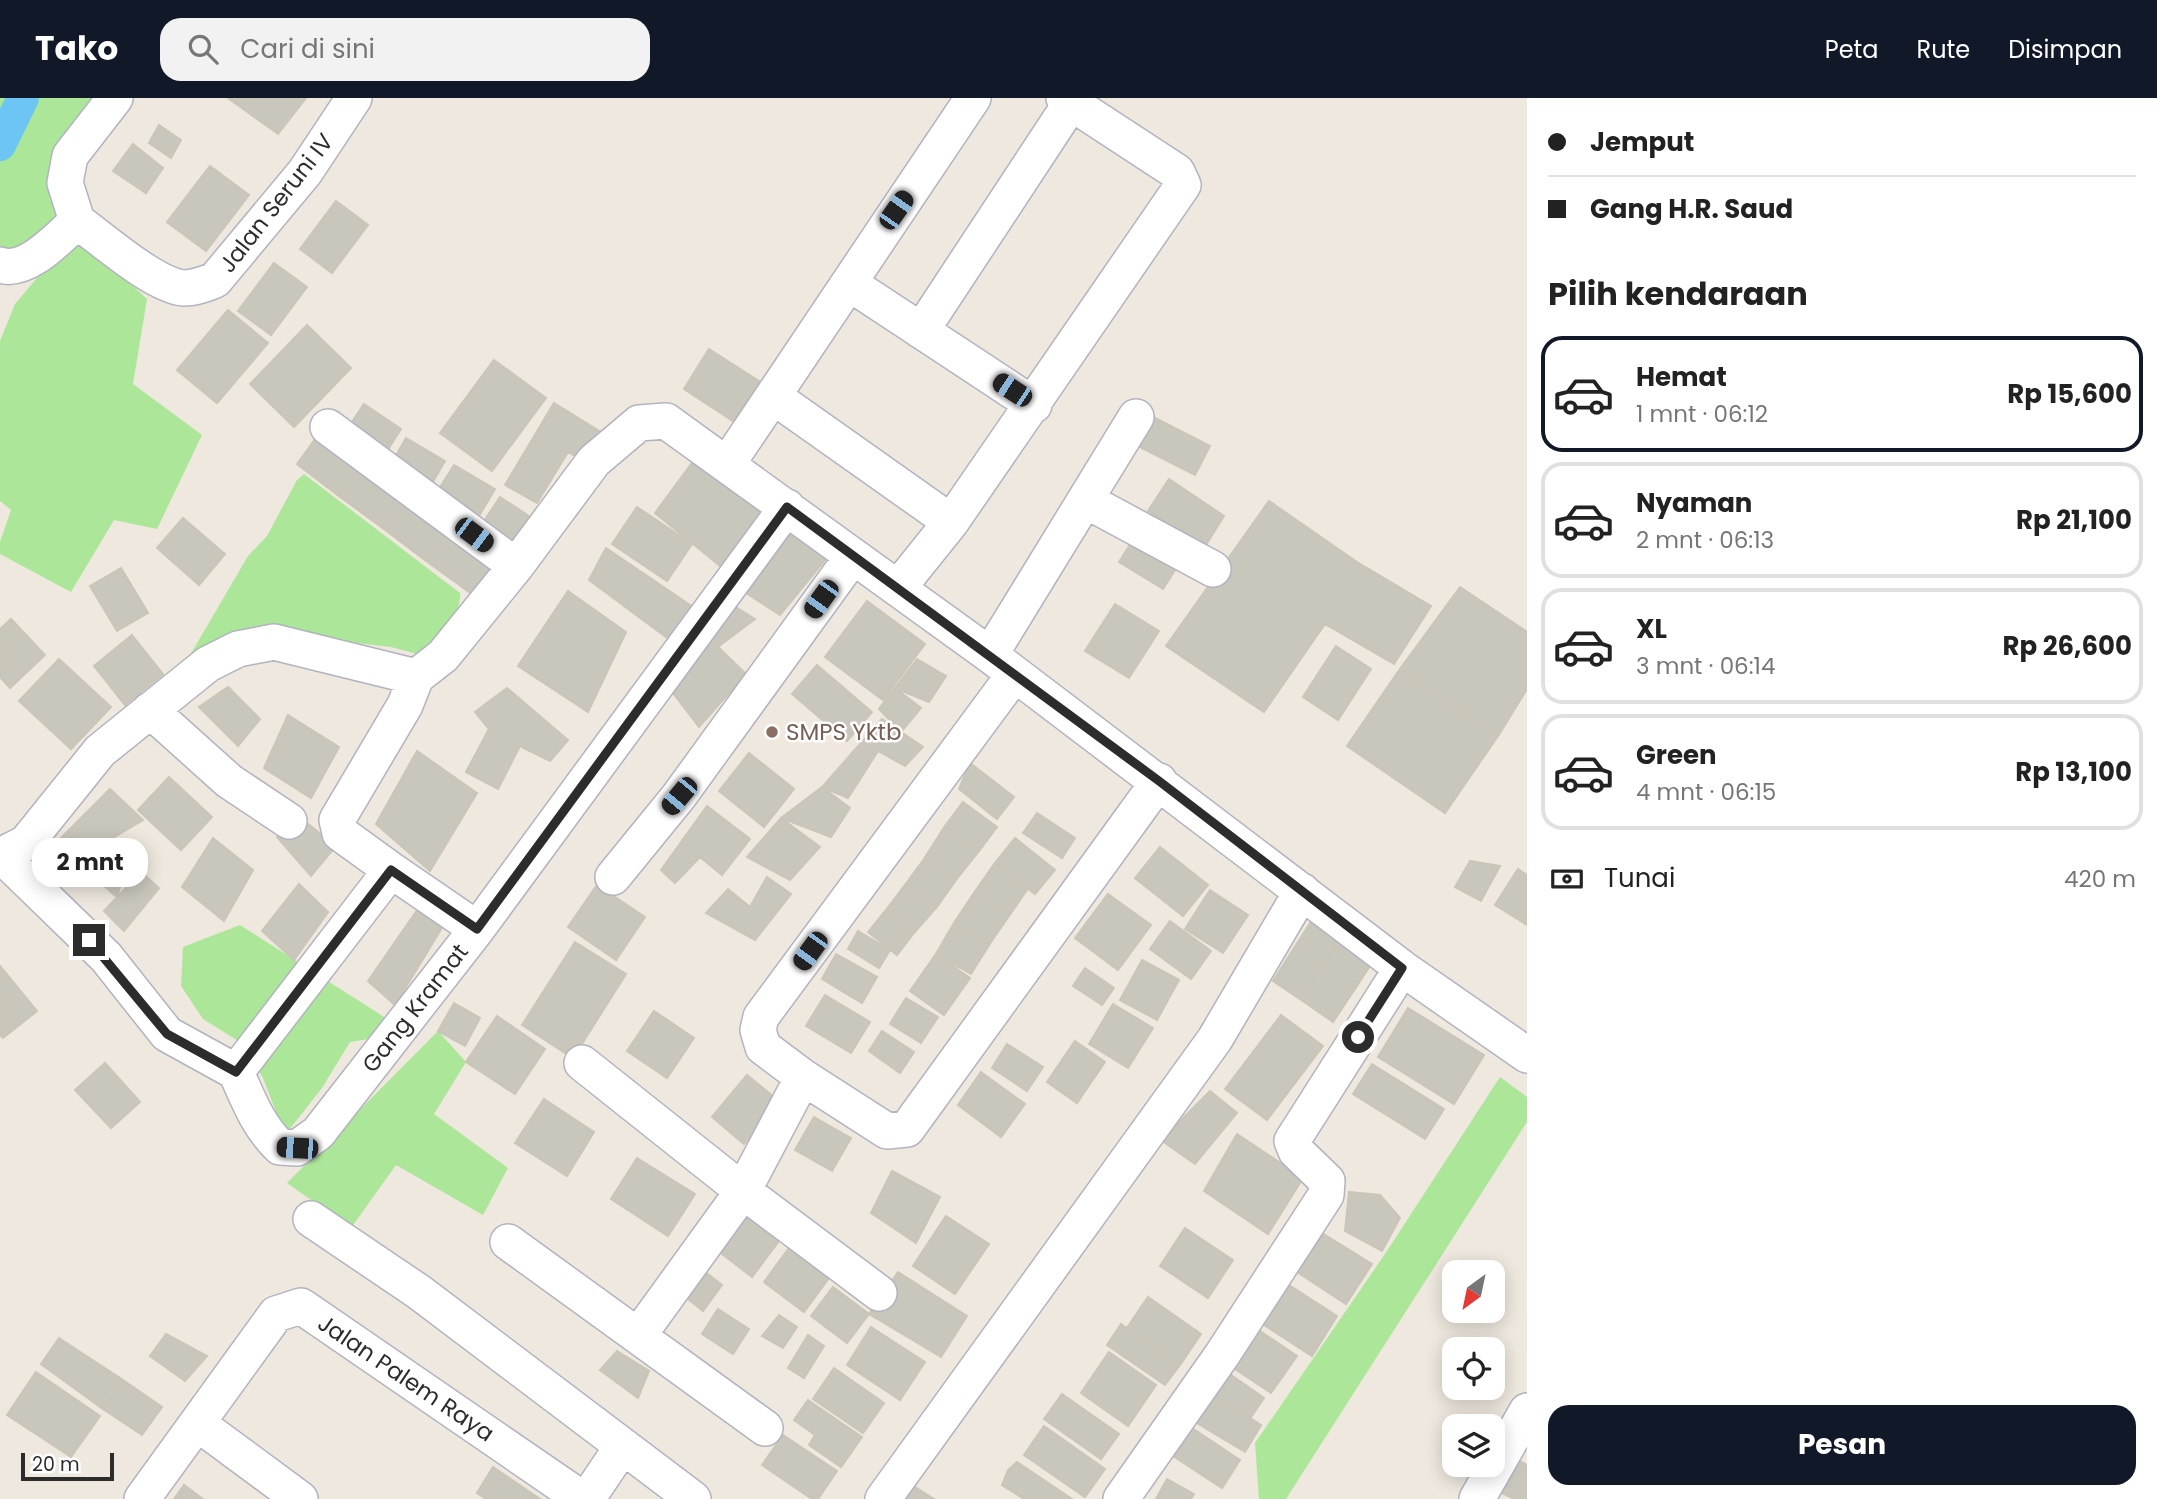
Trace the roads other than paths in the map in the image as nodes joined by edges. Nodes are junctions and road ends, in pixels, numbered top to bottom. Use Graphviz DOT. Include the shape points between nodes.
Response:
graph roads {
  1 [pos="115,98"];
  2 [pos="354,98"];
  3 [pos="973,98"];
  4 [pos="1068,100"];
  5 [pos="77,222"];
  6 [pos="5,267"];
  7 [pos="864,293"];
  8 [pos="921,331"];
  9 [pos="784,404"];
  10 [pos="1034,405"];
  11 [pos="1136,417"];
  12 [pos="328,427"];
  13 [pos="728,463"];
  14 [pos="1087,500"];
  15 [pos="787,507"];
  16 [pos="951,523"];
  17 [pos="853,556"];
  18 [pos="516,566"];
  19 [pos="1213,569"];
  20 [pos="898,588"];
  21 [pos="1002,665"];
  22 [pos="416,677"];
  23 [pos="150,710"];
  24 [pos="1159,781"];
  25 [pos="289,821"];
  26 [pos="2,856"];
  27 [pos="391,870"];
  28 [pos="613,877"];
  29 [pos="1302,891"];
  30 [pos="477,929"];
  31 [pos="1402,968"];
  32 [pos="1527,1055"];
  33 [pos="582,1063"];
  34 [pos="236,1072"];
  35 [pos="803,1077"];
  36 [pos="743,1191"];
  37 [pos="311,1219"];
  38 [pos="508,1242"];
  39 [pos="879,1293"];
  40 [pos="638,1336"];
  41 [pos="1527,1412"];
  42 [pos="197,1423"];
  43 [pos="765,1428"];
  44 [pos="622,1447"];
  45 [pos="142,1499"];
  46 [pos="300,1499"];
  47 [pos="582,1499"];
  48 [pos="587,1499"];
  49 [pos="693,1499"];
  50 [pos="883,1499"];
  51 [pos="1121,1499"];
  52 [pos="1477,1499"];
  1 -- 5 [label="street" via="70,156 65,183"];
  2 -- 5 [label="street, Jalan Seruni IV" via="305,172 215,280 203,286 182,288 159,279"];
  3 -- 13 [label="street"];
  4 -- 8 [label="street"];
  4 -- 10 [label="street" via="1177,172 1183,185"];
  5 -- 6 [label="street" via="24,264"];
  7 -- 8 [label="street"];
  8 -- 10 [label="street"];
  9 -- 16 [label="street"];
  10 -- 16 [label="street"];
  11 -- 14 [label="street"];
  12 -- 18 [label="street"];
  13 -- 15 [label="street"];
  13 -- 18 [label="street" via="666,421 639,423 594,461"];
  14 -- 19 [label="street"];
  14 -- 21 [label="street"];
  15 -- 17 [label="street"];
  15 -- 30 [label="street, Gang Kramat"];
  16 -- 20 [label="street"];
  17 -- 20 [label="street"];
  17 -- 28 [label="street" via="679,796"];
  18 -- 22 [label="street" via="443,656"];
  20 -- 21 [label="street"];
  21 -- 24 [label="street"];
  21 -- 35 [label="street" via="761,1017 758,1030 763,1047"];
  22 -- 23 [label="street" via="274,642 238,649 208,664"];
  22 -- 27 [label="street" via="405,705 337,820 340,833"];
  23 -- 25 [label="street" via="229,781"];
  23 -- 26 [label="street" via="100,751 26,843"];
  24 -- 29 [label="street"];
  24 -- 35 [label="street" via="907,1129 887,1132"];
  26 -- 34 [label="street" via="106,957 167,1034"];
  27 -- 30 [label="street"];
  27 -- 34 [label="street"];
  29 -- 31 [label="street"];
  29 -- 50 [label="street" via="1215,1039"];
  30 -- 34 [label="street, Gang Kramat" via="318,1133 297,1148 280,1147 267,1134"];
  31 -- 32 [label="street"];
  31 -- 51 [label="street" via="1292,1142 1327,1181 1326,1195"];
  33 -- 36 [label="street"];
  35 -- 36 [label="street"];
  36 -- 39 [label="street"];
  36 -- 40 [label="street"];
  37 -- 44 [label="street" via="419,1292"];
  38 -- 40 [label="street"];
  40 -- 43 [label="street"];
  41 -- 52 [label="street"];
  42 -- 45 [label="street, Jalan Palem Raya"];
  42 -- 46 [label="street"];
  42 -- 47 [label="street, Jalan Palem Raya" via="276,1314 301,1306"];
  44 -- 48 [label="street"];
  44 -- 49 [label="street"];
}
